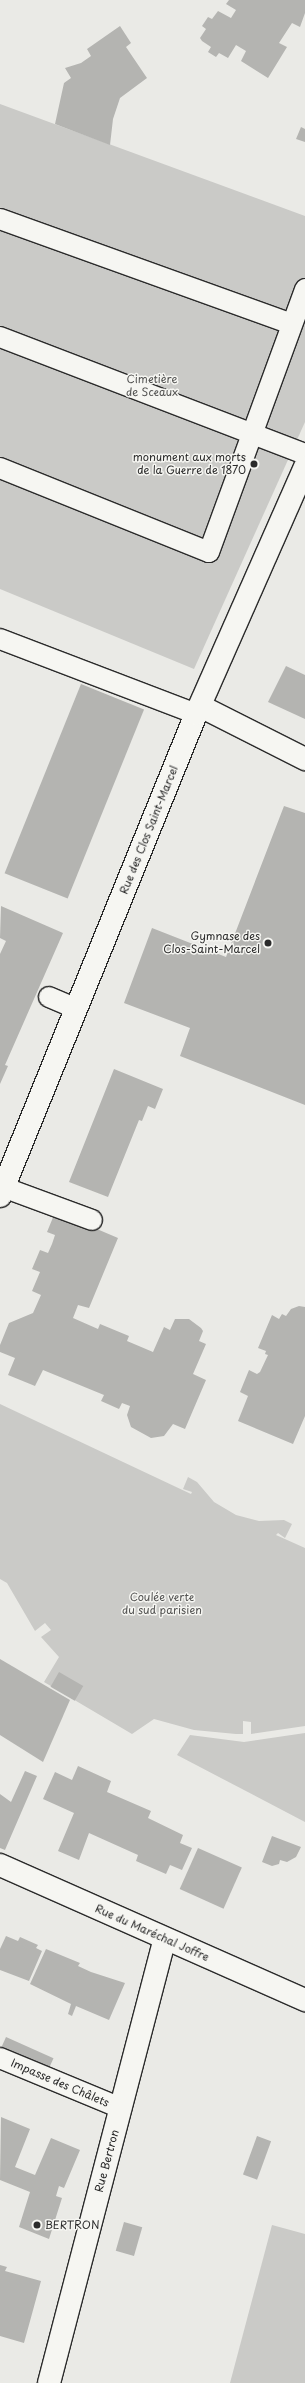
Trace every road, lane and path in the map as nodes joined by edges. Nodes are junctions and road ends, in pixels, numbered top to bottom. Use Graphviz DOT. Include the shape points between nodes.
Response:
graph roads {
  1 [pos="0,219"];
  2 [pos="305,289"];
  3 [pos="292,324"];
  4 [pos="0,337"];
  5 [pos="252,433"];
  6 [pos="305,454"];
  7 [pos="305,467"];
  8 [pos="0,468"];
  9 [pos="0,640"];
  10 [pos="198,710"];
  11 [pos="305,759"];
  12 [pos="49,997"];
  13 [pos="75,1008"];
  14 [pos="1,1190"];
  15 [pos="92,1220"];
  16 [pos="0,1865"];
  17 [pos="165,1939"];
  18 [pos="305,2000"];
  19 [pos="0,2058"];
  20 [pos="121,2108"];
  21 [pos="49,2383"];
  1 -- 3 [label="lane"];
  2 -- 3 [label="lane"];
  3 -- 5 [label="lane"];
  4 -- 5 [label="lane"];
  5 -- 6 [label="lane"];
  5 -- 8 [label="lane" via="209,552"];
  7 -- 10 [label="street, Rue des Clos Saint-Marcel"];
  9 -- 10 [label="lane"];
  10 -- 11 [label="street"];
  10 -- 13 [label="street, Rue des Clos Saint-Marcel"];
  12 -- 13 [label="lane"];
  13 -- 14 [label="street, Rue des Clos Saint-Marcel"];
  14 -- 15 [label="lane"];
  16 -- 17 [label="street, Rue du Maréchal Joffre"];
  17 -- 18 [label="street, Rue du Maréchal Joffre"];
  17 -- 20 [label="street, Rue Bertron"];
  19 -- 20 [label="lane, Impasse des Châlets"];
  20 -- 21 [label="street, Rue Bertron"];
}
